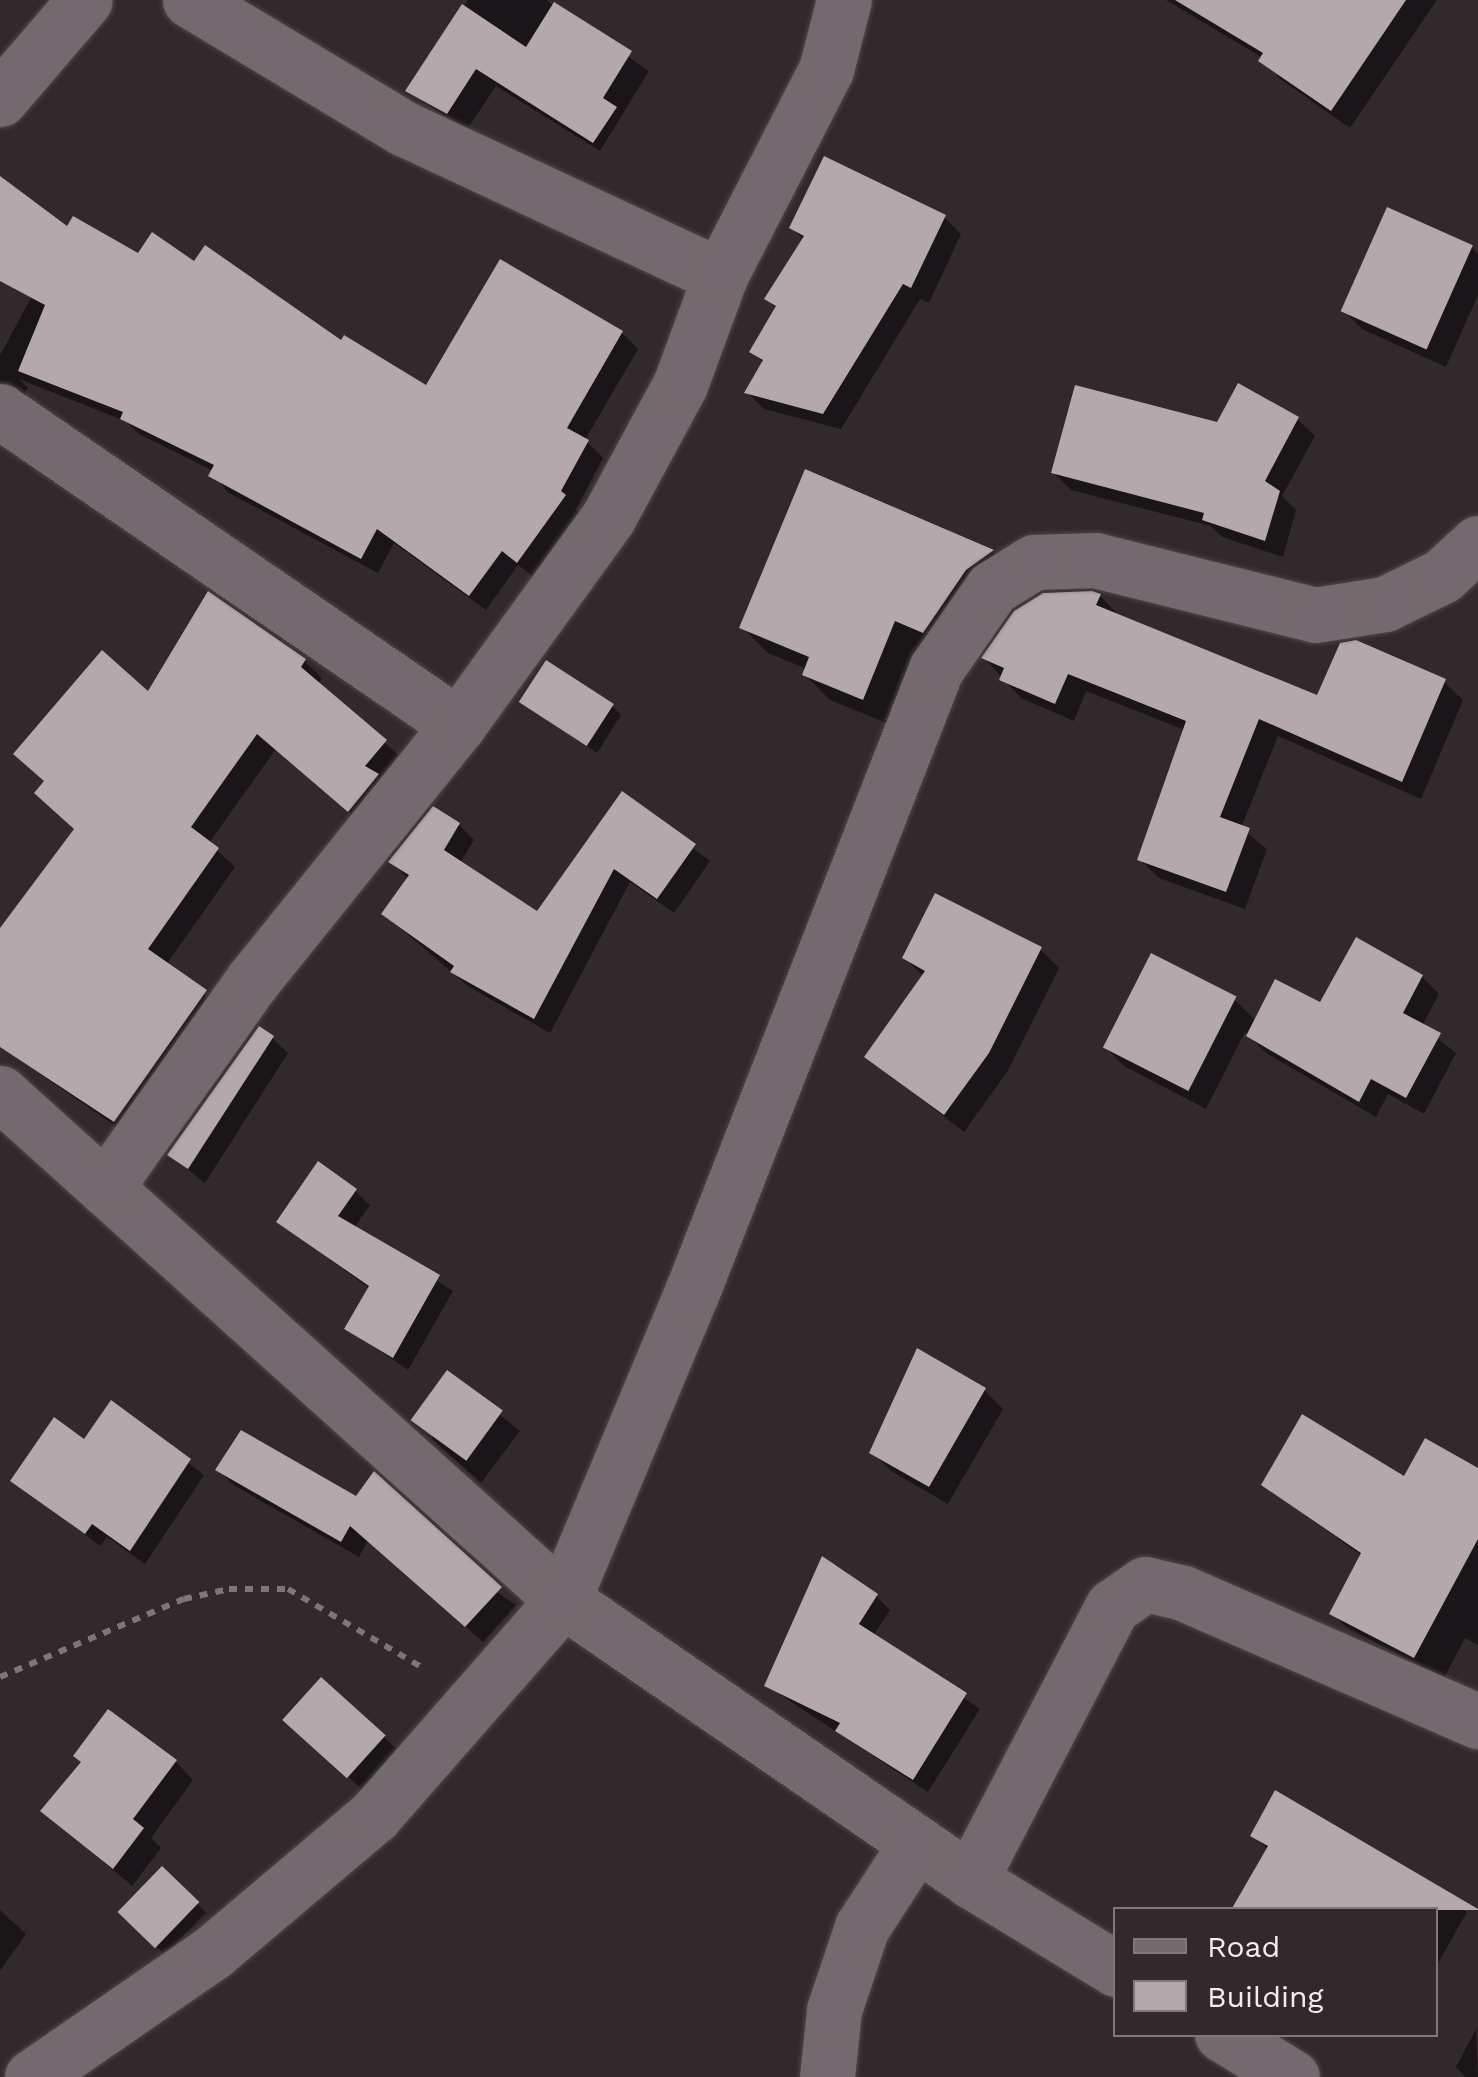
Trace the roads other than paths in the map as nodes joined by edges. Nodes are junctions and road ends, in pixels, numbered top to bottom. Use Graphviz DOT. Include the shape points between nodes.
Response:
graph roads {
  1 [pos="85,0"];
  2 [pos="190,0"];
  3 [pos="844,0"];
  4 [pos="0,99"];
  5 [pos="720,276"];
  6 [pos="0,411"];
  7 [pos="1478,543"];
  8 [pos="458,725"];
  9 [pos="0,1093"];
  10 [pos="106,1188"];
  11 [pos="564,1600"];
  12 [pos="1478,1721"];
  13 [pos="916,1844"];
  14 [pos="970,1880"];
  15 [pos="1113,1967"];
  16 [pos="1227,2037"];
  17 [pos="32,2077"];
  18 [pos="827,2077"];
  19 [pos="1292,2077"];
  1 -- 4 [label="street"];
  2 -- 5 [label="street" via="403,128"];
  3 -- 5 [label="street" via="826,70"];
  5 -- 8 [label="street" via="680,385 608,518"];
  6 -- 8 [label="street"];
  7 -- 11 [label="street" via="1442,576 1385,604 1314,616 1095,560 1058,558 1011,572 972,612 936,668"];
  8 -- 10 [label="street" via="253,980"];
  9 -- 10 [label="street"];
  10 -- 11 [label="street"];
  11 -- 13 [label="street"];
  11 -- 17 [label="street" via="374,1816 213,1952"];
  12 -- 14 [label="street" via="1183,1592 1145,1584 1112,1607"];
  13 -- 14 [label="street"];
  13 -- 18 [label="street" via="862,1927 834,2010"];
  14 -- 15 [label="street"];
  16 -- 19 [label="street"];
}
